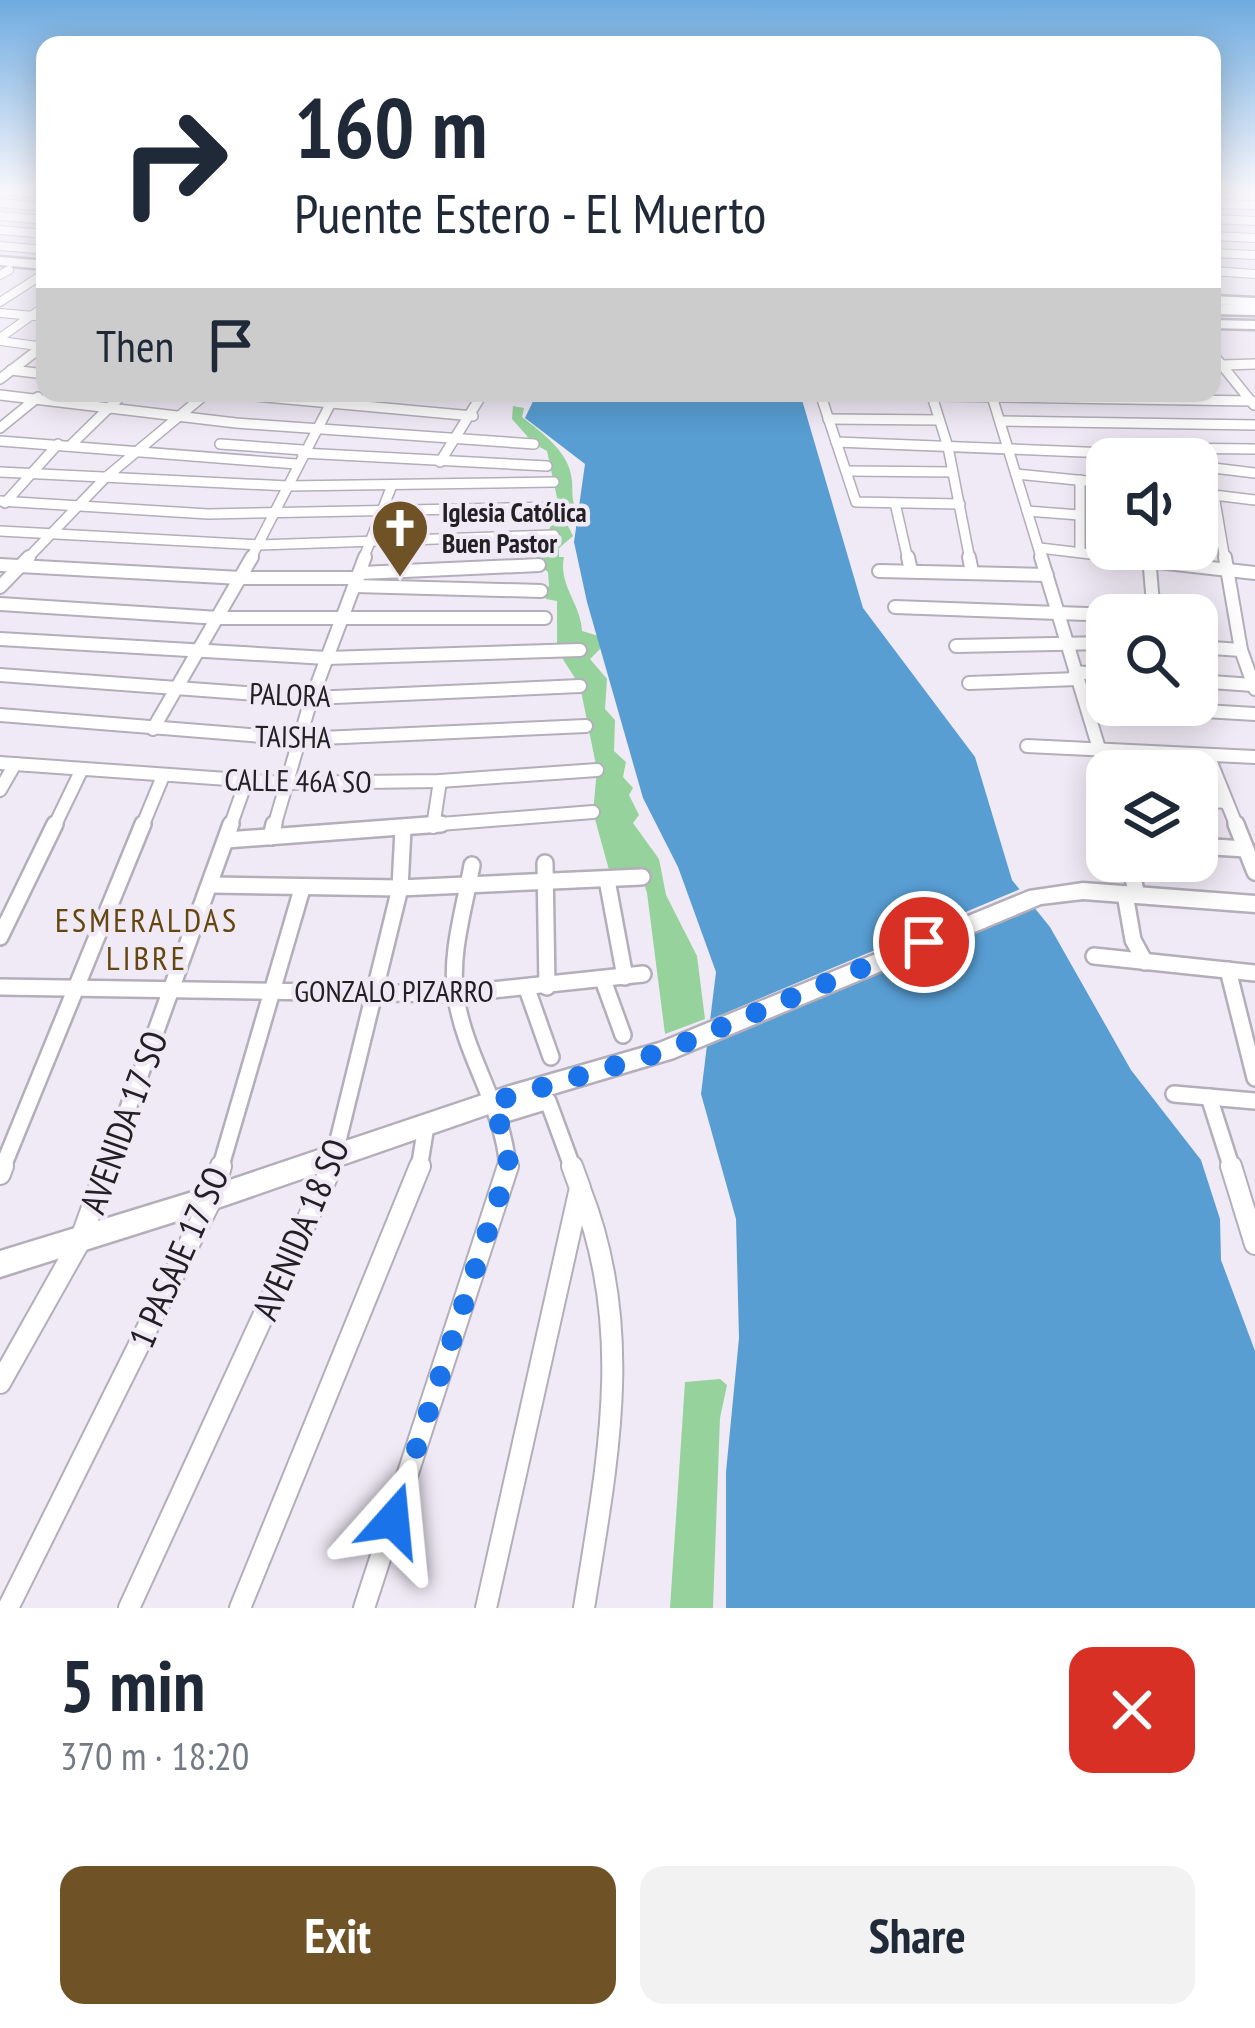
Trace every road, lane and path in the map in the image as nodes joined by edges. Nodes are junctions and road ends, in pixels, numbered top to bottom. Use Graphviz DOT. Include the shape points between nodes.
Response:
graph roads {
  1 [pos="2,268"];
  2 [pos="36,269"];
  3 [pos="1221,272"];
  4 [pos="1255,274"];
  5 [pos="36,275"];
  6 [pos="3,298"];
  7 [pos="36,312"];
  8 [pos="1221,312"];
  9 [pos="0,313"];
  10 [pos="1255,314"];
  11 [pos="31,316"];
  12 [pos="36,316"];
  13 [pos="0,339"];
  14 [pos="36,345"];
  15 [pos="36,352"];
  16 [pos="0,360"];
  17 [pos="23,361"];
  18 [pos="1222,364"];
  19 [pos="1255,364"];
  20 [pos="11,370"];
  21 [pos="36,373"];
  22 [pos="1231,375"];
  23 [pos="1221,376"];
  24 [pos="0,379"];
  25 [pos="0,395"];
  26 [pos="34,400"];
  27 [pos="50,402"];
  28 [pos="114,402"];
  29 [pos="196,402"];
  30 [pos="308,402"];
  31 [pos="479,402"];
  32 [pos="823,402"];
  33 [pos="934,402"];
  34 [pos="993,402"];
  35 [pos="1128,402"];
  36 [pos="1221,402"];
  37 [pos="327,404"];
  38 [pos="1253,404"];
  39 [pos="106,409"];
  40 [pos="180,416"];
  41 [pos="472,416"];
  42 [pos="828,418"];
  43 [pos="939,420"];
  44 [pos="1000,421"];
  45 [pos="236,422"];
  46 [pos="1143,425"];
  47 [pos="1255,425"];
  48 [pos="0,428"];
  49 [pos="314,429"];
  50 [pos="454,438"];
  51 [pos="1149,438"];
  52 [pos="0,441"];
  53 [pos="836,442"];
  54 [pos="64,444"];
  55 [pos="534,444"];
  56 [pos="220,445"];
  57 [pos="948,447"];
  58 [pos="142,449"];
  59 [pos="1255,449"];
  60 [pos="1010,450"];
  61 [pos="1218,451"];
  62 [pos="1086,452"];
  63 [pos="300,456"];
  64 [pos="211,457"];
  65 [pos="440,462"];
  66 [pos="547,466"];
  67 [pos="1218,469"];
  68 [pos="0,472"];
  69 [pos="848,472"];
  70 [pos="952,472"];
  71 [pos="1255,473"];
  72 [pos="1016,474"];
  73 [pos="32,475"];
  74 [pos="105,478"];
  75 [pos="1080,480"];
  76 [pos="1086,481"];
  77 [pos="554,482"];
  78 [pos="392,484"];
  79 [pos="288,486"];
  80 [pos="1218,495"];
  81 [pos="1255,500"];
  82 [pos="895,503"];
  83 [pos="2,504"];
  84 [pos="960,504"];
  85 [pos="82,506"];
  86 [pos="559,507"];
  87 [pos="382,511"];
  88 [pos="1027,512"];
  89 [pos="275,514"];
  90 [pos="1079,515"];
  91 [pos="1218,516"];
  92 [pos="0,531"];
  93 [pos="53,533"];
  94 [pos="554,535"];
  95 [pos="372,543"];
  96 [pos="259,545"];
  97 [pos="1040,548"];
  98 [pos="1080,550"];
  99 [pos="1086,550"];
  100 [pos="0,566"];
  101 [pos="539,566"];
  102 [pos="20,567"];
  103 [pos="1218,568"];
  104 [pos="1228,570"];
  105 [pos="879,571"];
  106 [pos="911,571"];
  107 [pos="972,572"];
  108 [pos="1255,573"];
  109 [pos="1047,575"];
  110 [pos="241,578"];
  111 [pos="358,579"];
  112 [pos="0,587"];
  113 [pos="541,591"];
  114 [pos="0,604"];
  115 [pos="895,607"];
  116 [pos="1055,611"];
  117 [pos="1086,613"];
  118 [pos="218,618"];
  119 [pos="545,618"];
  120 [pos="342,620"];
  121 [pos="0,639"];
  122 [pos="1067,641"];
  123 [pos="1086,642"];
  124 [pos="956,646"];
  125 [pos="580,650"];
  126 [pos="199,654"];
  127 [pos="1246,656"];
  128 [pos="327,658"];
  129 [pos="0,675"];
  130 [pos="1076,676"];
  131 [pos="1086,676"];
  132 [pos="969,682"];
  133 [pos="1218,683"];
  134 [pos="580,686"];
  135 [pos="1254,687"];
  136 [pos="178,688"];
  137 [pos="312,698"];
  138 [pos="1086,704"];
  139 [pos="1218,711"];
  140 [pos="1255,714"];
  141 [pos="0,716"];
  142 [pos="586,726"];
  143 [pos="1092,726"];
  144 [pos="153,728"];
  145 [pos="298,739"];
  146 [pos="1028,746"];
  147 [pos="1098,748"];
  148 [pos="1129,750"];
  149 [pos="1218,756"];
  150 [pos="1255,758"];
  151 [pos="8,764"];
  152 [pos="82,770"];
  153 [pos="597,770"];
  154 [pos="163,776"];
  155 [pos="440,781"];
  156 [pos="1218,781"];
  157 [pos="246,782"];
  158 [pos="283,783"];
  159 [pos="0,790"];
  160 [pos="1218,801"];
  161 [pos="1226,802"];
  162 [pos="592,812"];
  163 [pos="433,827"];
  164 [pos="403,829"];
  165 [pos="271,837"];
  166 [pos="227,840"];
  167 [pos="1218,847"];
  168 [pos="1246,849"];
  169 [pos="544,862"];
  170 [pos="472,865"];
  171 [pos="1255,872"];
  172 [pos="642,877"];
  173 [pos="607,880"];
  174 [pos="1130,882"];
  175 [pos="545,884"];
  176 [pos="211,885"];
  177 [pos="469,886"];
  178 [pos="400,888"];
  179 [pos="302,889"];
  180 [pos="1131,894"];
  181 [pos="1255,904"];
  182 [pos="0,938"];
  183 [pos="1094,956"];
  184 [pos="1145,962"];
  185 [pos="1228,970"];
  186 [pos="1255,973"];
  187 [pos="603,980"];
  188 [pos="0,987"];
  189 [pos="547,987"];
  190 [pos="76,988"];
  191 [pos="170,989"];
  192 [pos="527,989"];
  193 [pos="274,990"];
  194 [pos="374,992"];
  195 [pos="454,994"];
  196 [pos="623,1035"];
  197 [pos="551,1057"];
  198 [pos="1255,1078"];
  199 [pos="1174,1094"];
  200 [pos="1209,1097"];
  201 [pos="1255,1101"];
  202 [pos="499,1105"];
  203 [pos="426,1126"];
  204 [pos="338,1156"];
  205 [pos="0,1174"];
  206 [pos="580,1188"];
  207 [pos="212,1198"];
  208 [pos="80,1241"];
  209 [pos="1255,1244"];
  210 [pos="0,1264"];
  211 [pos="0,1383"];
  212 [pos="8,1608"];
  213 [pos="129,1608"];
  214 [pos="240,1608"];
  215 [pos="364,1608"];
  216 [pos="486,1608"];
  217 [pos="584,1608"];
  1 -- 2 [label="highway"];
  3 -- 4 [label="street"];
  5 -- 6 [label="street"];
  7 -- 11 [label="street"];
  8 -- 10 [label="highway"];
  9 -- 11 [label="street"];
  11 -- 12 [label="street"];
  11 -- 13 [label="street"];
  13 -- 14 [label="street"];
  15 -- 17 [label="street"];
  16 -- 17 [label="street"];
  17 -- 20 [label="street"];
  18 -- 19 [label="street"];
  18 -- 22 [label="street"];
  20 -- 21 [label="street"];
  20 -- 24 [label="street"];
  22 -- 23 [label="street"];
  22 -- 38 [label="street"];
  25 -- 26 [label="street"];
  26 -- 48 [label="street"];
  27 -- 39 [label="street"];
  28 -- 39 [label="street"];
  29 -- 40 [label="street"];
  30 -- 37 [label="street"];
  31 -- 41 [label="street"];
  32 -- 42 [label="street"];
  33 -- 43 [label="street"];
  34 -- 44 [label="street"];
  35 -- 46 [label="street"];
  36 -- 38 [label="street"];
  37 -- 41 [label="street"];
  37 -- 49 [label="street"];
  39 -- 40 [label="street"];
  39 -- 54 [label="street"];
  40 -- 45 [label="street"];
  40 -- 58 [label="street"];
  41 -- 50 [label="street"];
  42 -- 43 [label="street"];
  42 -- 53 [label="street"];
  43 -- 57 [label="street"];
  44 -- 46 [label="street"];
  44 -- 60 [label="street"];
  45 -- 49 [label="street"];
  45 -- 56 [label="street"];
  46 -- 47 [label="street"];
  46 -- 51 [label="street"];
  49 -- 50 [label="street"];
  49 -- 63 [label="street"];
  50 -- 55 [label="street"];
  50 -- 65 [label="street"];
  52 -- 54 [label="street"];
  53 -- 57 [label="street"];
  53 -- 69 [label="street"];
  54 -- 58 [label="street"];
  54 -- 73 [label="street"];
  56 -- 63 [label="street"];
  56 -- 64 [label="street"];
  57 -- 60 [label="street"];
  57 -- 70 [label="street"];
  58 -- 64 [label="street"];
  58 -- 74 [label="street"];
  59 -- 61 [label="street"];
  60 -- 62 [label="street"];
  60 -- 72 [label="street"];
  63 -- 64 [label="street"];
  63 -- 65 [label="street"];
  63 -- 79 [label="street"];
  65 -- 66 [label="street"];
  67 -- 71 [label="street"];
  68 -- 73 [label="street"];
  69 -- 70 [label="street"];
  69 -- 82 [label="street" via="856,502"];
  70 -- 84 [label="street"];
  72 -- 75 [label="street"];
  72 -- 88 [label="street"];
  73 -- 74 [label="street"];
  73 -- 83 [label="street"];
  74 -- 79 [label="street"];
  74 -- 85 [label="street"];
  75 -- 76 [label="street"];
  75 -- 90 [label="street"];
  77 -- 78 [label="street"];
  78 -- 79 [label="street"];
  78 -- 87 [label="street"];
  79 -- 89 [label="street"];
  80 -- 81 [label="street"];
  82 -- 84 [label="street"];
  82 -- 106 [label="street"];
  83 -- 85 [label="street"];
  84 -- 107 [label="street"];
  85 -- 89 [label="street"];
  85 -- 93 [label="street"];
  86 -- 87 [label="street"];
  87 -- 89 [label="street"];
  87 -- 95 [label="street"];
  88 -- 90 [label="street"];
  88 -- 97 [label="street"];
  89 -- 96 [label="street"];
  90 -- 98 [label="street"];
  91 -- 104 [label="street"];
  92 -- 93 [label="street"];
  93 -- 96 [label="street"];
  93 -- 102 [label="street"];
  94 -- 95 [label="street"];
  95 -- 96 [label="street"];
  95 -- 111 [label="street"];
  96 -- 110 [label="street"];
  97 -- 98 [label="street"];
  97 -- 109 [label="street"];
  98 -- 99 [label="street"];
  100 -- 102 [label="street"];
  101 -- 111 [label="street"];
  102 -- 110 [label="street"];
  102 -- 112 [label="street"];
  103 -- 104 [label="street"];
  104 -- 108 [label="street"];
  104 -- 127 [label="street"];
  105 -- 106 [label="street"];
  106 -- 107 [label="street"];
  107 -- 109 [label="street"];
  109 -- 116 [label="street"];
  110 -- 111 [label="street"];
  110 -- 118 [label="street"];
  111 -- 113 [label="street"];
  111 -- 120 [label="street"];
  114 -- 118 [label="street"];
  115 -- 116 [label="street"];
  116 -- 117 [label="street"];
  116 -- 122 [label="street"];
  118 -- 120 [label="street"];
  118 -- 126 [label="street"];
  119 -- 120 [label="street"];
  120 -- 128 [label="street"];
  121 -- 126 [label="street"];
  122 -- 123 [label="street"];
  122 -- 124 [label="street"];
  122 -- 130 [label="street"];
  125 -- 128 [label="street"];
  126 -- 128 [label="street"];
  126 -- 136 [label="street"];
  127 -- 135 [label="street"];
  128 -- 137 [label="street"];
  129 -- 136 [label="street, PALORA"];
  130 -- 131 [label="street"];
  130 -- 132 [label="street"];
  130 -- 138 [label="street"];
  133 -- 135 [label="street"];
  134 -- 137 [label="street, PALORA"];
  136 -- 137 [label="street, PALORA"];
  136 -- 144 [label="street"];
  137 -- 145 [label="street"];
  139 -- 140 [label="street"];
  141 -- 144 [label="street, TAISHA"];
  142 -- 145 [label="street, TAISHA"];
  143 -- 147 [label="street"];
  144 -- 145 [label="street, TAISHA"];
  145 -- 158 [label="street"];
  146 -- 147 [label="street"];
  147 -- 148 [label="street"];
  149 -- 150 [label="street"];
  151 -- 152 [label="street, CALLE 46A SO"];
  151 -- 159 [label="street"];
  152 -- 154 [label="street, CALLE 46A SO"];
  152 -- 182 [label="street"];
  153 -- 155 [label="street, CALLE 46A SO"];
  154 -- 157 [label="street, CALLE 46A SO"];
  154 -- 190 [label="street"];
  155 -- 158 [label="street, CALLE 46A SO"];
  155 -- 163 [label="street"];
  156 -- 161 [label="street"];
  157 -- 158 [label="street, CALLE 46A SO"];
  157 -- 166 [label="street, AVENIDA 17 SO"];
  158 -- 165 [label="street"];
  160 -- 161 [label="street"];
  161 -- 168 [label="street"];
  162 -- 163 [label="street"];
  163 -- 164 [label="street"];
  164 -- 165 [label="street"];
  164 -- 178 [label="street, AVENIDA 18 SO"];
  165 -- 166 [label="street"];
  166 -- 176 [label="street, AVENIDA 17 SO"];
  167 -- 168 [label="street"];
  168 -- 171 [label="street"];
  169 -- 175 [label="street"];
  170 -- 177 [label="street"];
  172 -- 173 [label="street"];
  173 -- 175 [label="street"];
  173 -- 187 [label="street, GONZALO PIZARRO" via="634,975"];
  174 -- 180 [label="street"];
  175 -- 177 [label="street"];
  175 -- 189 [label="street"];
  176 -- 179 [label="street"];
  176 -- 191 [label="street, AVENIDA 17 SO"];
  177 -- 178 [label="street"];
  177 -- 195 [label="street"];
  178 -- 179 [label="street"];
  178 -- 194 [label="street, AVENIDA 18 SO"];
  179 -- 193 [label="street, 1 PASAJE 17 SO"];
  180 -- 181 [label="street"];
  180 -- 184 [label="street" via="1133,940"];
  180 -- 202 [label="street" via="1066,892 1010,906 665,1051"];
  183 -- 184 [label="street"];
  184 -- 185 [label="street"];
  185 -- 186 [label="street"];
  185 -- 198 [label="street"];
  187 -- 189 [label="street, GONZALO PIZARRO"];
  187 -- 196 [label="street"];
  188 -- 190 [label="street, GONZALO PIZARRO"];
  189 -- 192 [label="street, GONZALO PIZARRO"];
  190 -- 191 [label="street, GONZALO PIZARRO"];
  190 -- 205 [label="street"];
  191 -- 193 [label="street, GONZALO PIZARRO"];
  191 -- 208 [label="street, AVENIDA 17 SO"];
  192 -- 195 [label="street, GONZALO PIZARRO"];
  192 -- 197 [label="street"];
  193 -- 194 [label="street, GONZALO PIZARRO"];
  193 -- 207 [label="street, 1 PASAJE 17 SO"];
  194 -- 195 [label="street, GONZALO PIZARRO"];
  194 -- 204 [label="street, AVENIDA 18 SO"];
  195 -- 202 [label="street"];
  199 -- 200 [label="street"];
  200 -- 201 [label="street"];
  200 -- 209 [label="street"];
  202 -- 203 [label="street"];
  202 -- 206 [label="street" via="548,1101"];
  202 -- 215 [label="street" via="508,1169"];
  203 -- 204 [label="street"];
  203 -- 214 [label="street" via="422,1161"];
  204 -- 207 [label="street"];
  204 -- 213 [label="street, AVENIDA 18 SO"];
  206 -- 216 [label="street"];
  206 -- 217 [label="street" via="615,1301"];
  207 -- 208 [label="street"];
  207 -- 212 [label="street, 1 PASAJE 17 SO"];
  208 -- 210 [label="street"];
  208 -- 211 [label="street, AVENIDA 17 SO"];
}
